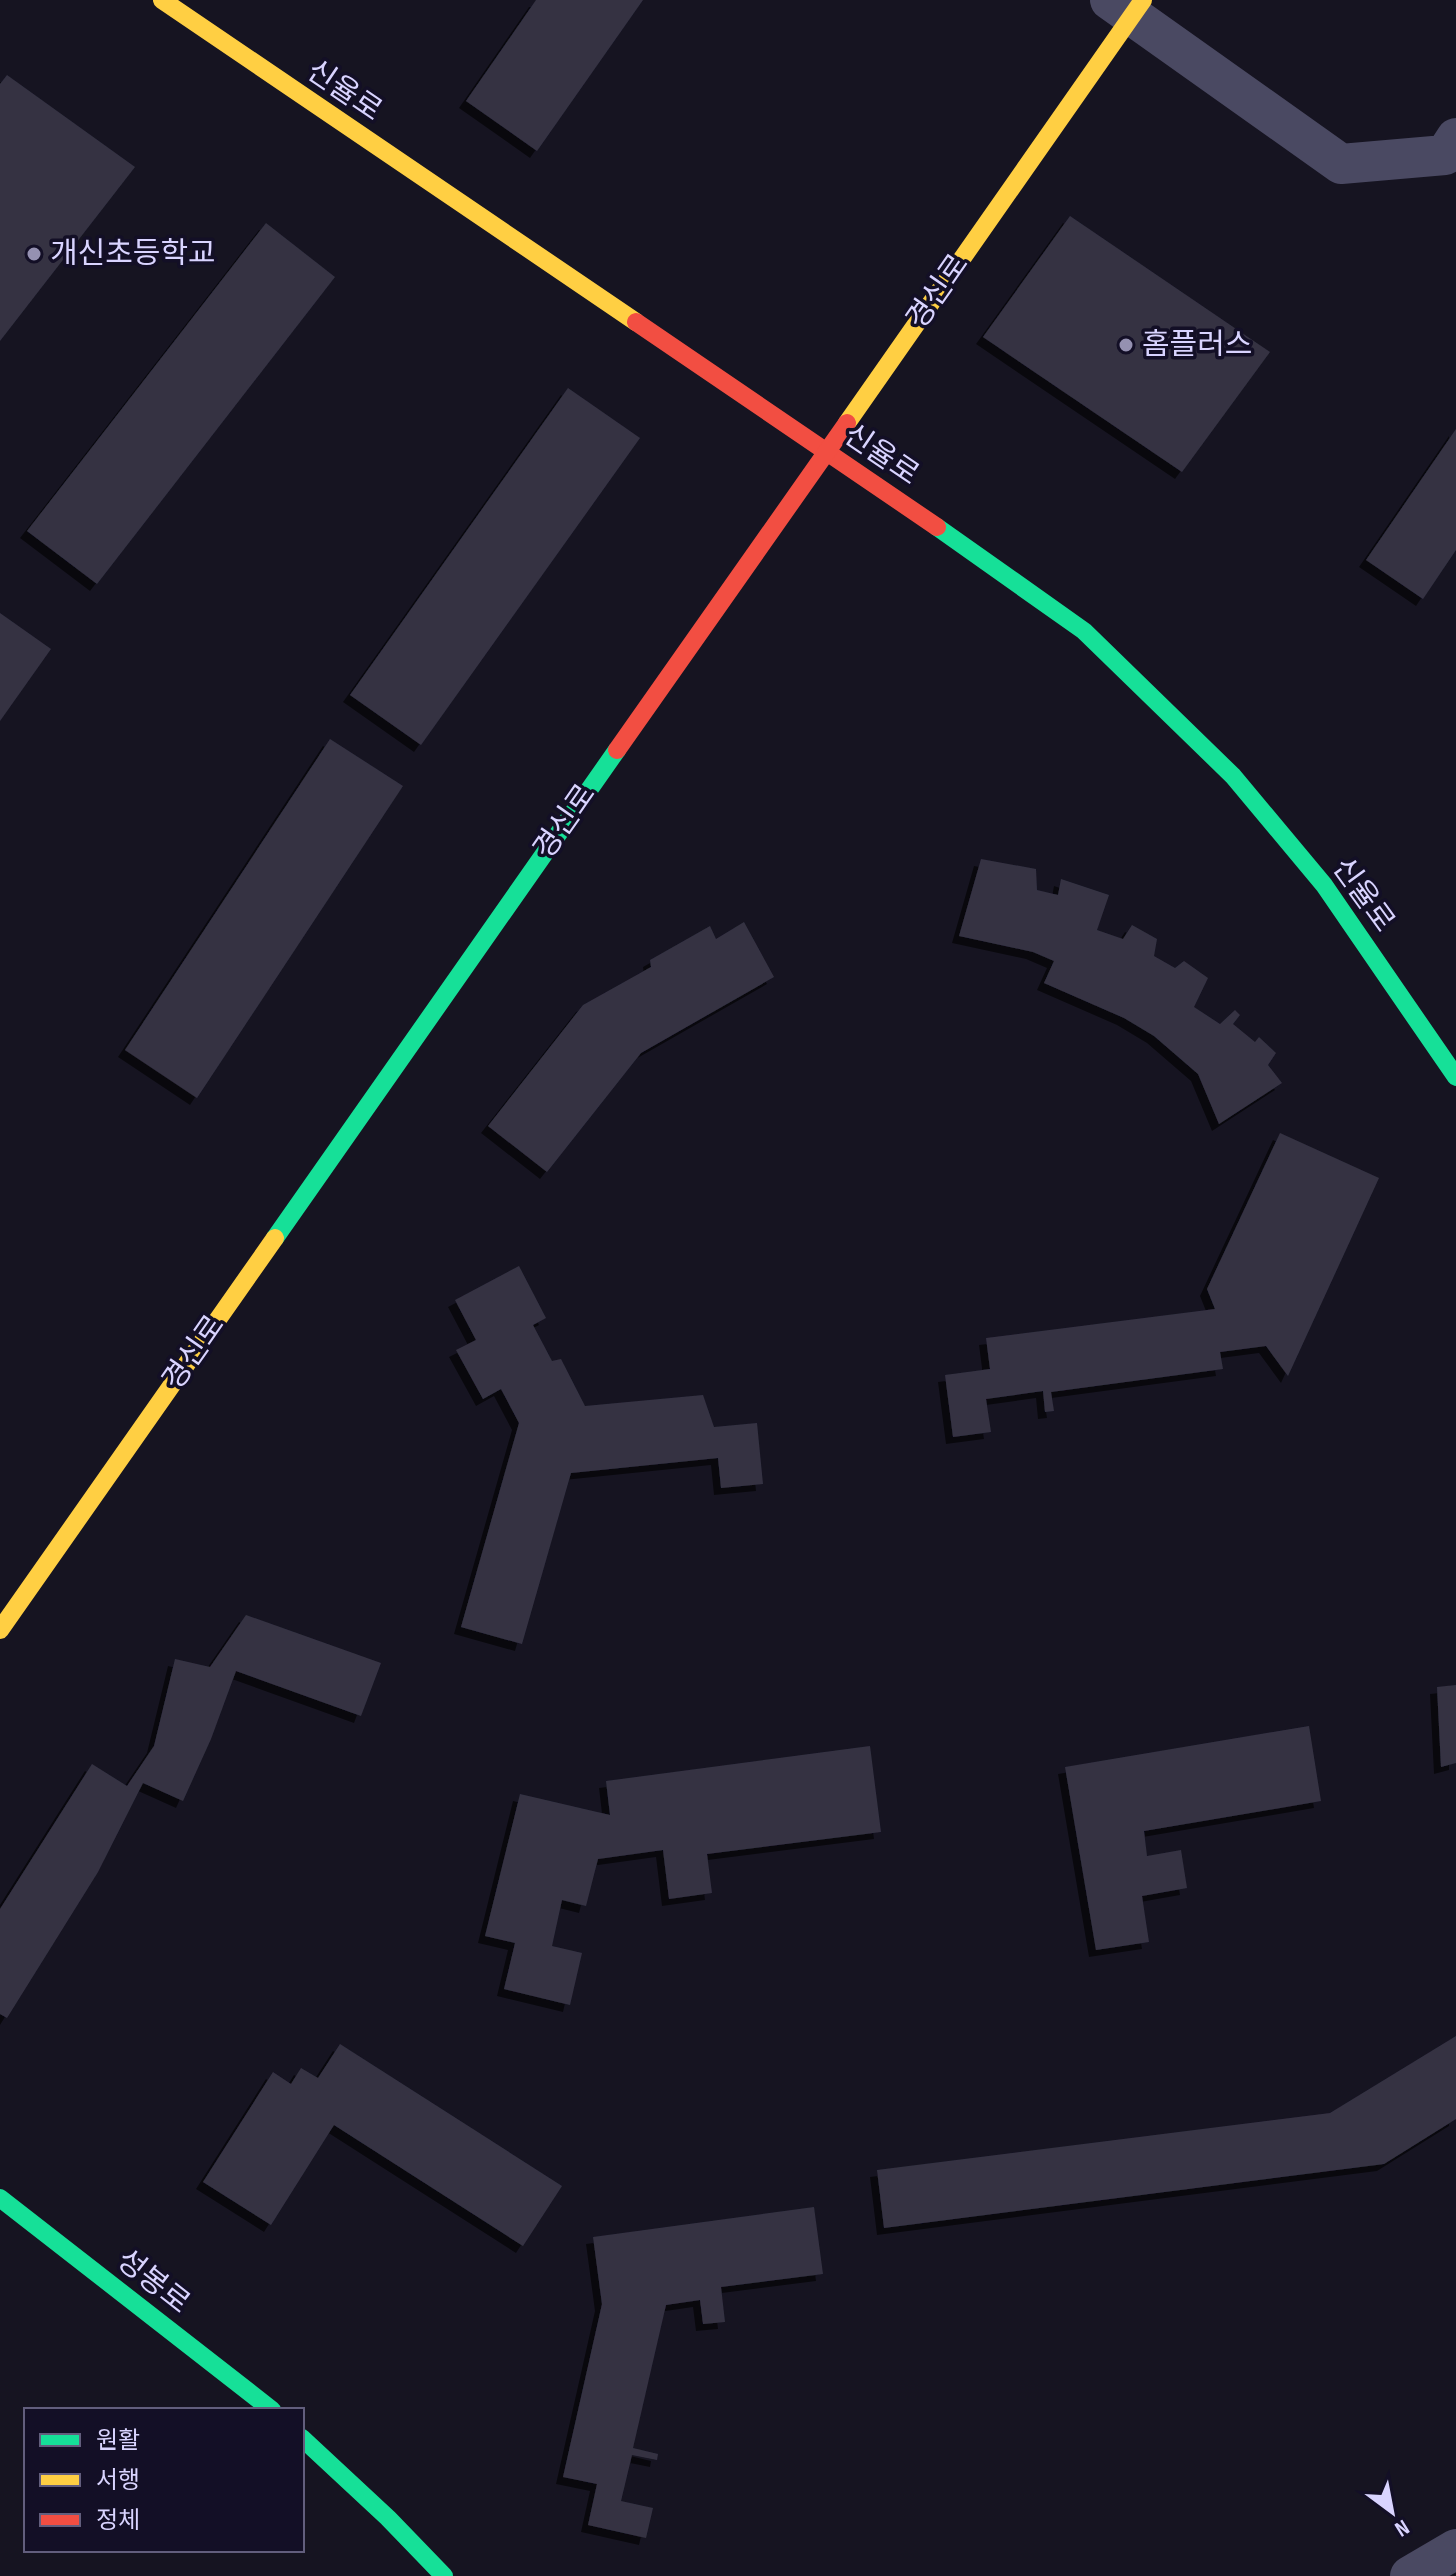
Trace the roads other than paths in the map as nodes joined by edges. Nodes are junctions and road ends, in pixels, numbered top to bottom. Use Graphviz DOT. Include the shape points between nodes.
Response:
graph roads {
  1 [pos="162,0"];
  2 [pos="1128,5"];
  3 [pos="1456,138"];
  4 [pos="825,451"];
  5 [pos="1456,1077"];
  6 [pos="0,1630"];
  7 [pos="0,2198"];
  8 [pos="269,2408"];
  9 [pos="304,2440"];
  10 [pos="1456,2549"];
  11 [pos="444,2576"];
  12 [pos="1410,2576"];
  1 -- 4 [label="street, 신율로"];
  2 -- 3 [label="street, 경신로" via="1341,164 1445,155"];
  2 -- 4 [label="street, 경신로"];
  4 -- 5 [label="street, 신율로" via="1084,631 1233,776 1324,885"];
  4 -- 6 [label="street, 경신로"];
  7 -- 8 [label="street, 성봉로"];
  9 -- 11 [label="street"];
  10 -- 12 [label="street"];
}
